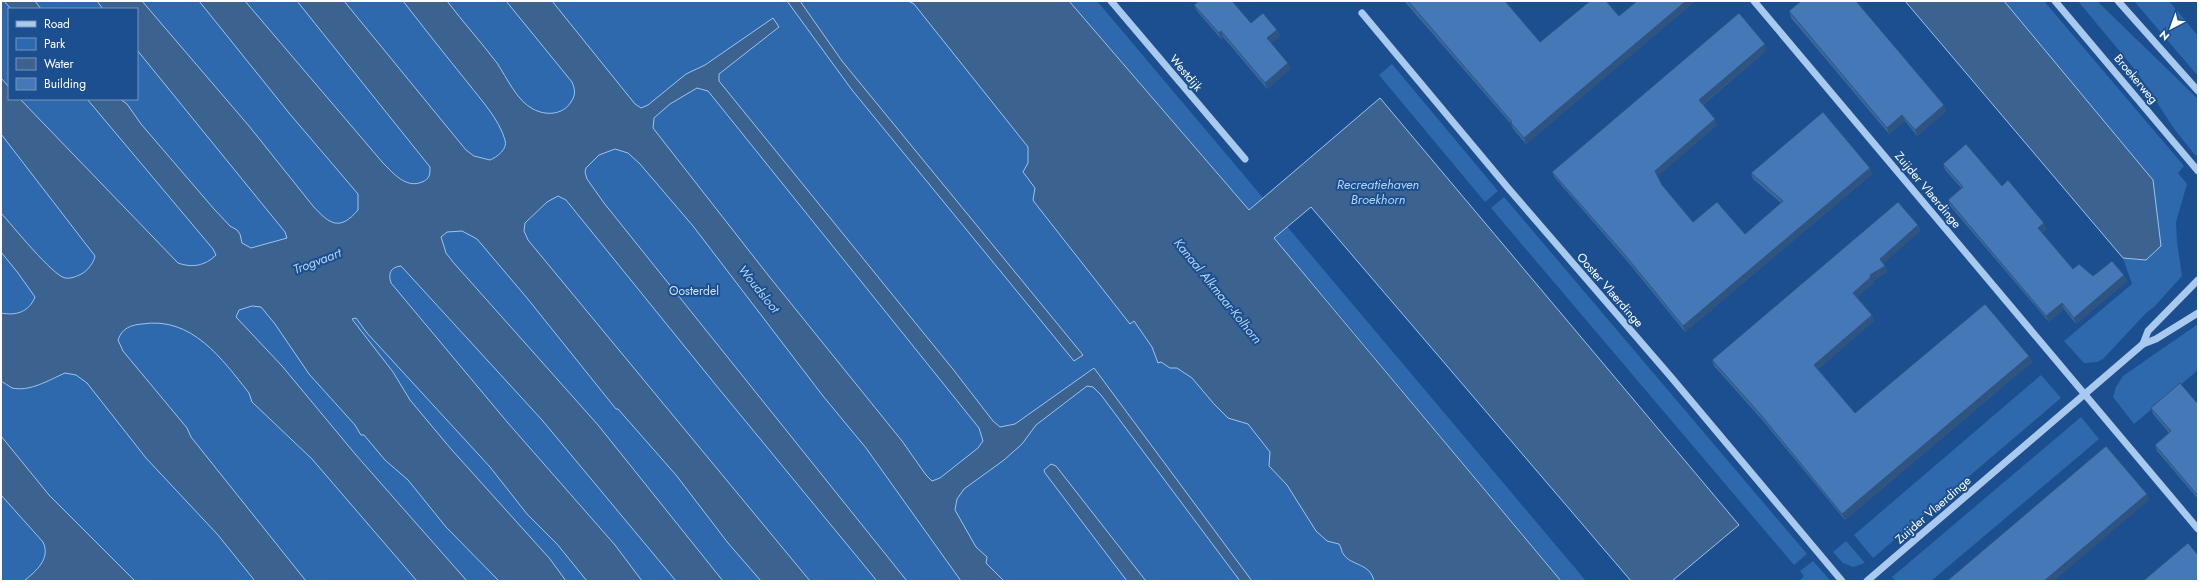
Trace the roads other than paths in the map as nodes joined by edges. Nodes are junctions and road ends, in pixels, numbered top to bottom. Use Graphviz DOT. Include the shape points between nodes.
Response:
graph roads {
  1 [pos="1111,1"];
  2 [pos="1754,1"];
  3 [pos="2055,1"];
  4 [pos="2118,1"];
  5 [pos="1362,13"];
  6 [pos="2198,91"];
  7 [pos="1245,159"];
  8 [pos="2198,171"];
  9 [pos="2198,280"];
  10 [pos="2198,314"];
  11 [pos="2143,344"];
  12 [pos="2086,393"];
  13 [pos="2198,529"];
  14 [pos="1842,581"];
  15 [pos="1867,581"];
  1 -- 7 [label="street, Westdijk"];
  2 -- 12 [label="street, Zuijder Vlaerdinge"];
  3 -- 8 [label="street, Broekerweg"];
  4 -- 6 [label="street"];
  5 -- 14 [label="street, Ooster Vlaerdinge"];
  9 -- 11 [label="street, Zuijder Vlaerdinge" via="2148,331"];
  10 -- 11 [label="street, Zuijder Vlaerdinge"];
  11 -- 12 [label="street, Zuijder Vlaerdinge"];
  12 -- 13 [label="street, Zuijder Vlaerdinge"];
  12 -- 15 [label="street, Zuijder Vlaerdinge"];
}
